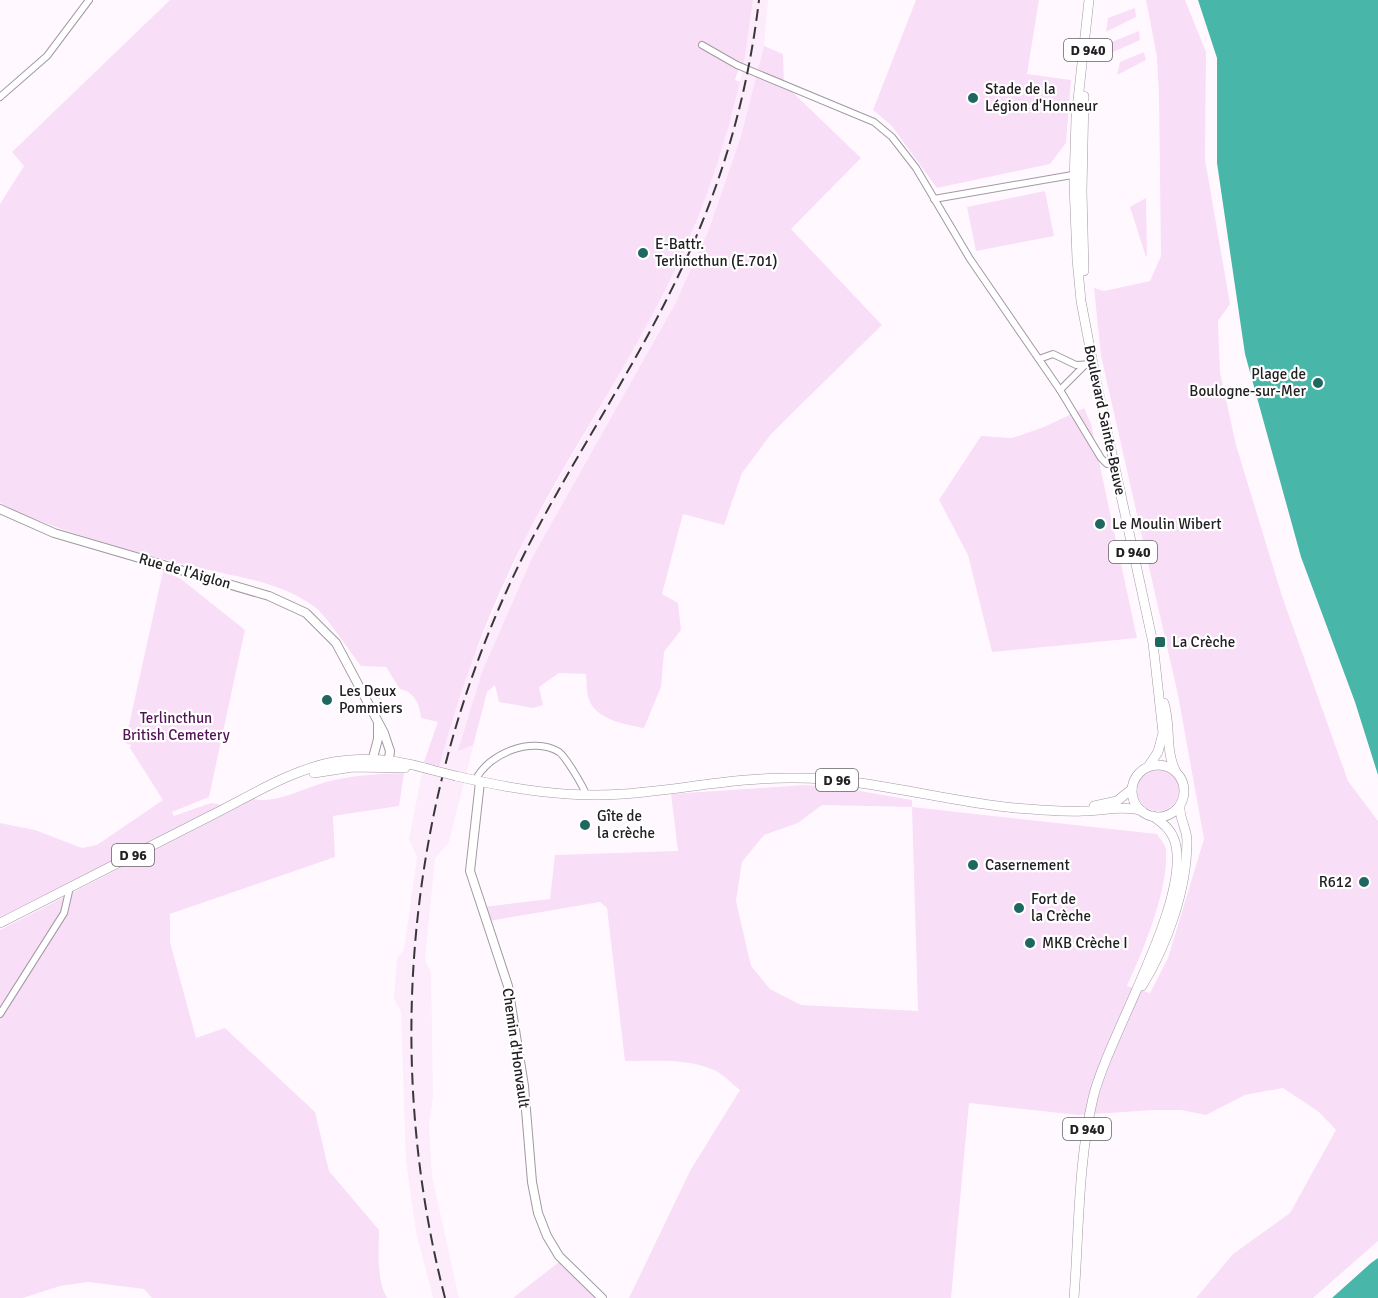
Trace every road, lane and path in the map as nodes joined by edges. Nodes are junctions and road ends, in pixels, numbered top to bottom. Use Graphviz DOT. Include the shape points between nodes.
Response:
graph roads {
  1 [pos="89,0"];
  2 [pos="1089,0"];
  3 [pos="1094,0"];
  4 [pos="702,45"];
  5 [pos="0,97"];
  6 [pos="1078,174"];
  7 [pos="934,199"];
  8 [pos="1039,359"];
  9 [pos="1089,364"];
  10 [pos="1060,390"];
  11 [pos="1113,464"];
  12 [pos="0,509"];
  13 [pos="1157,680"];
  14 [pos="378,725"];
  15 [pos="371,763"];
  16 [pos="388,764"];
  17 [pos="1148,767"];
  18 [pos="1175,770"];
  19 [pos="478,781"];
  20 [pos="1132,789"];
  21 [pos="586,795"];
  22 [pos="1180,806"];
  23 [pos="1030,809"];
  24 [pos="1142,811"];
  25 [pos="1153,816"];
  26 [pos="70,887"];
  27 [pos="0,923"];
  28 [pos="0,1014"];
  29 [pos="1125,1016"];
  30 [pos="602,1298"];
  31 [pos="1074,1298"];
  1 -- 5 [label="street" via="47,56"];
  2 -- 6 [label="main road, Boulevard Sainte-Beuve / D 940" via="1078,87"];
  3 -- 6 [label="main road, Boulevard Sainte-Beuve / D 940"];
  4 -- 7 [label="street" via="733,63 878,124 902,148"];
  6 -- 7 [label="street"];
  6 -- 9 [label="main road, Boulevard Sainte-Beuve / D 940" via="1077,259"];
  7 -- 8 [label="street" via="990,290"];
  8 -- 9 [label="street" via="1053,354 1073,364"];
  8 -- 10 [label="street"];
  9 -- 10 [label="street"];
  9 -- 11 [label="main road, Boulevard Sainte-Beuve / D 940"];
  10 -- 11 [label="street" via="1101,458"];
  11 -- 13 [label="main road, Boulevard Sainte-Beuve / D 940" via="1150,628"];
  12 -- 14 [label="street, Rue de l'Aiglon" via="54,533 288,603 306,613 323,626"];
  13 -- 17 [label="main road, D 940" via="1162,737 1157,755"];
  13 -- 18 [label="main road, D 940" via="1169,721 1169,753"];
  14 -- 15 [label="street"];
  14 -- 16 [label="street, Rue de l'Aiglon" via="389,745"];
  15 -- 16 [label="main road, D 96"];
  15 -- 26 [label="main road, D 96" via="323,771 266,789"];
  16 -- 19 [label="main road, D 96, bridge"];
  17 -- 18 [label="main road" via="1163,765"];
  17 -- 20 [label="main road" via="1136,778"];
  18 -- 22 [label="main road" via="1185,789"];
  19 -- 21 [label="main road, D 96" via="537,793"];
  19 -- 21 [label="street" via="499,754 544,747 564,756"];
  19 -- 30 [label="street, Chemin d'Honvault" via="470,871 508,986 524,1086 536,1203 542,1226 556,1251"];
  20 -- 23 [label="main road, D 96" via="1103,805"];
  20 -- 24 [label="main road"];
  21 -- 23 [label="main road, D 96" via="761,778 824,779"];
  22 -- 25 [label="main road" via="1168,815"];
  22 -- 29 [label="main road, D 940" via="1187,844 1174,910 1161,951"];
  23 -- 24 [label="main road, D 96"];
  24 -- 25 [label="main road"];
  25 -- 29 [label="main road, D 940" via="1173,837 1177,867 1164,925"];
  26 -- 27 [label="main road, D 96"];
  26 -- 28 [label="street" via="64,913"];
  29 -- 31 [label="main road, D 940" via="1102,1066 1089,1119"];
}
